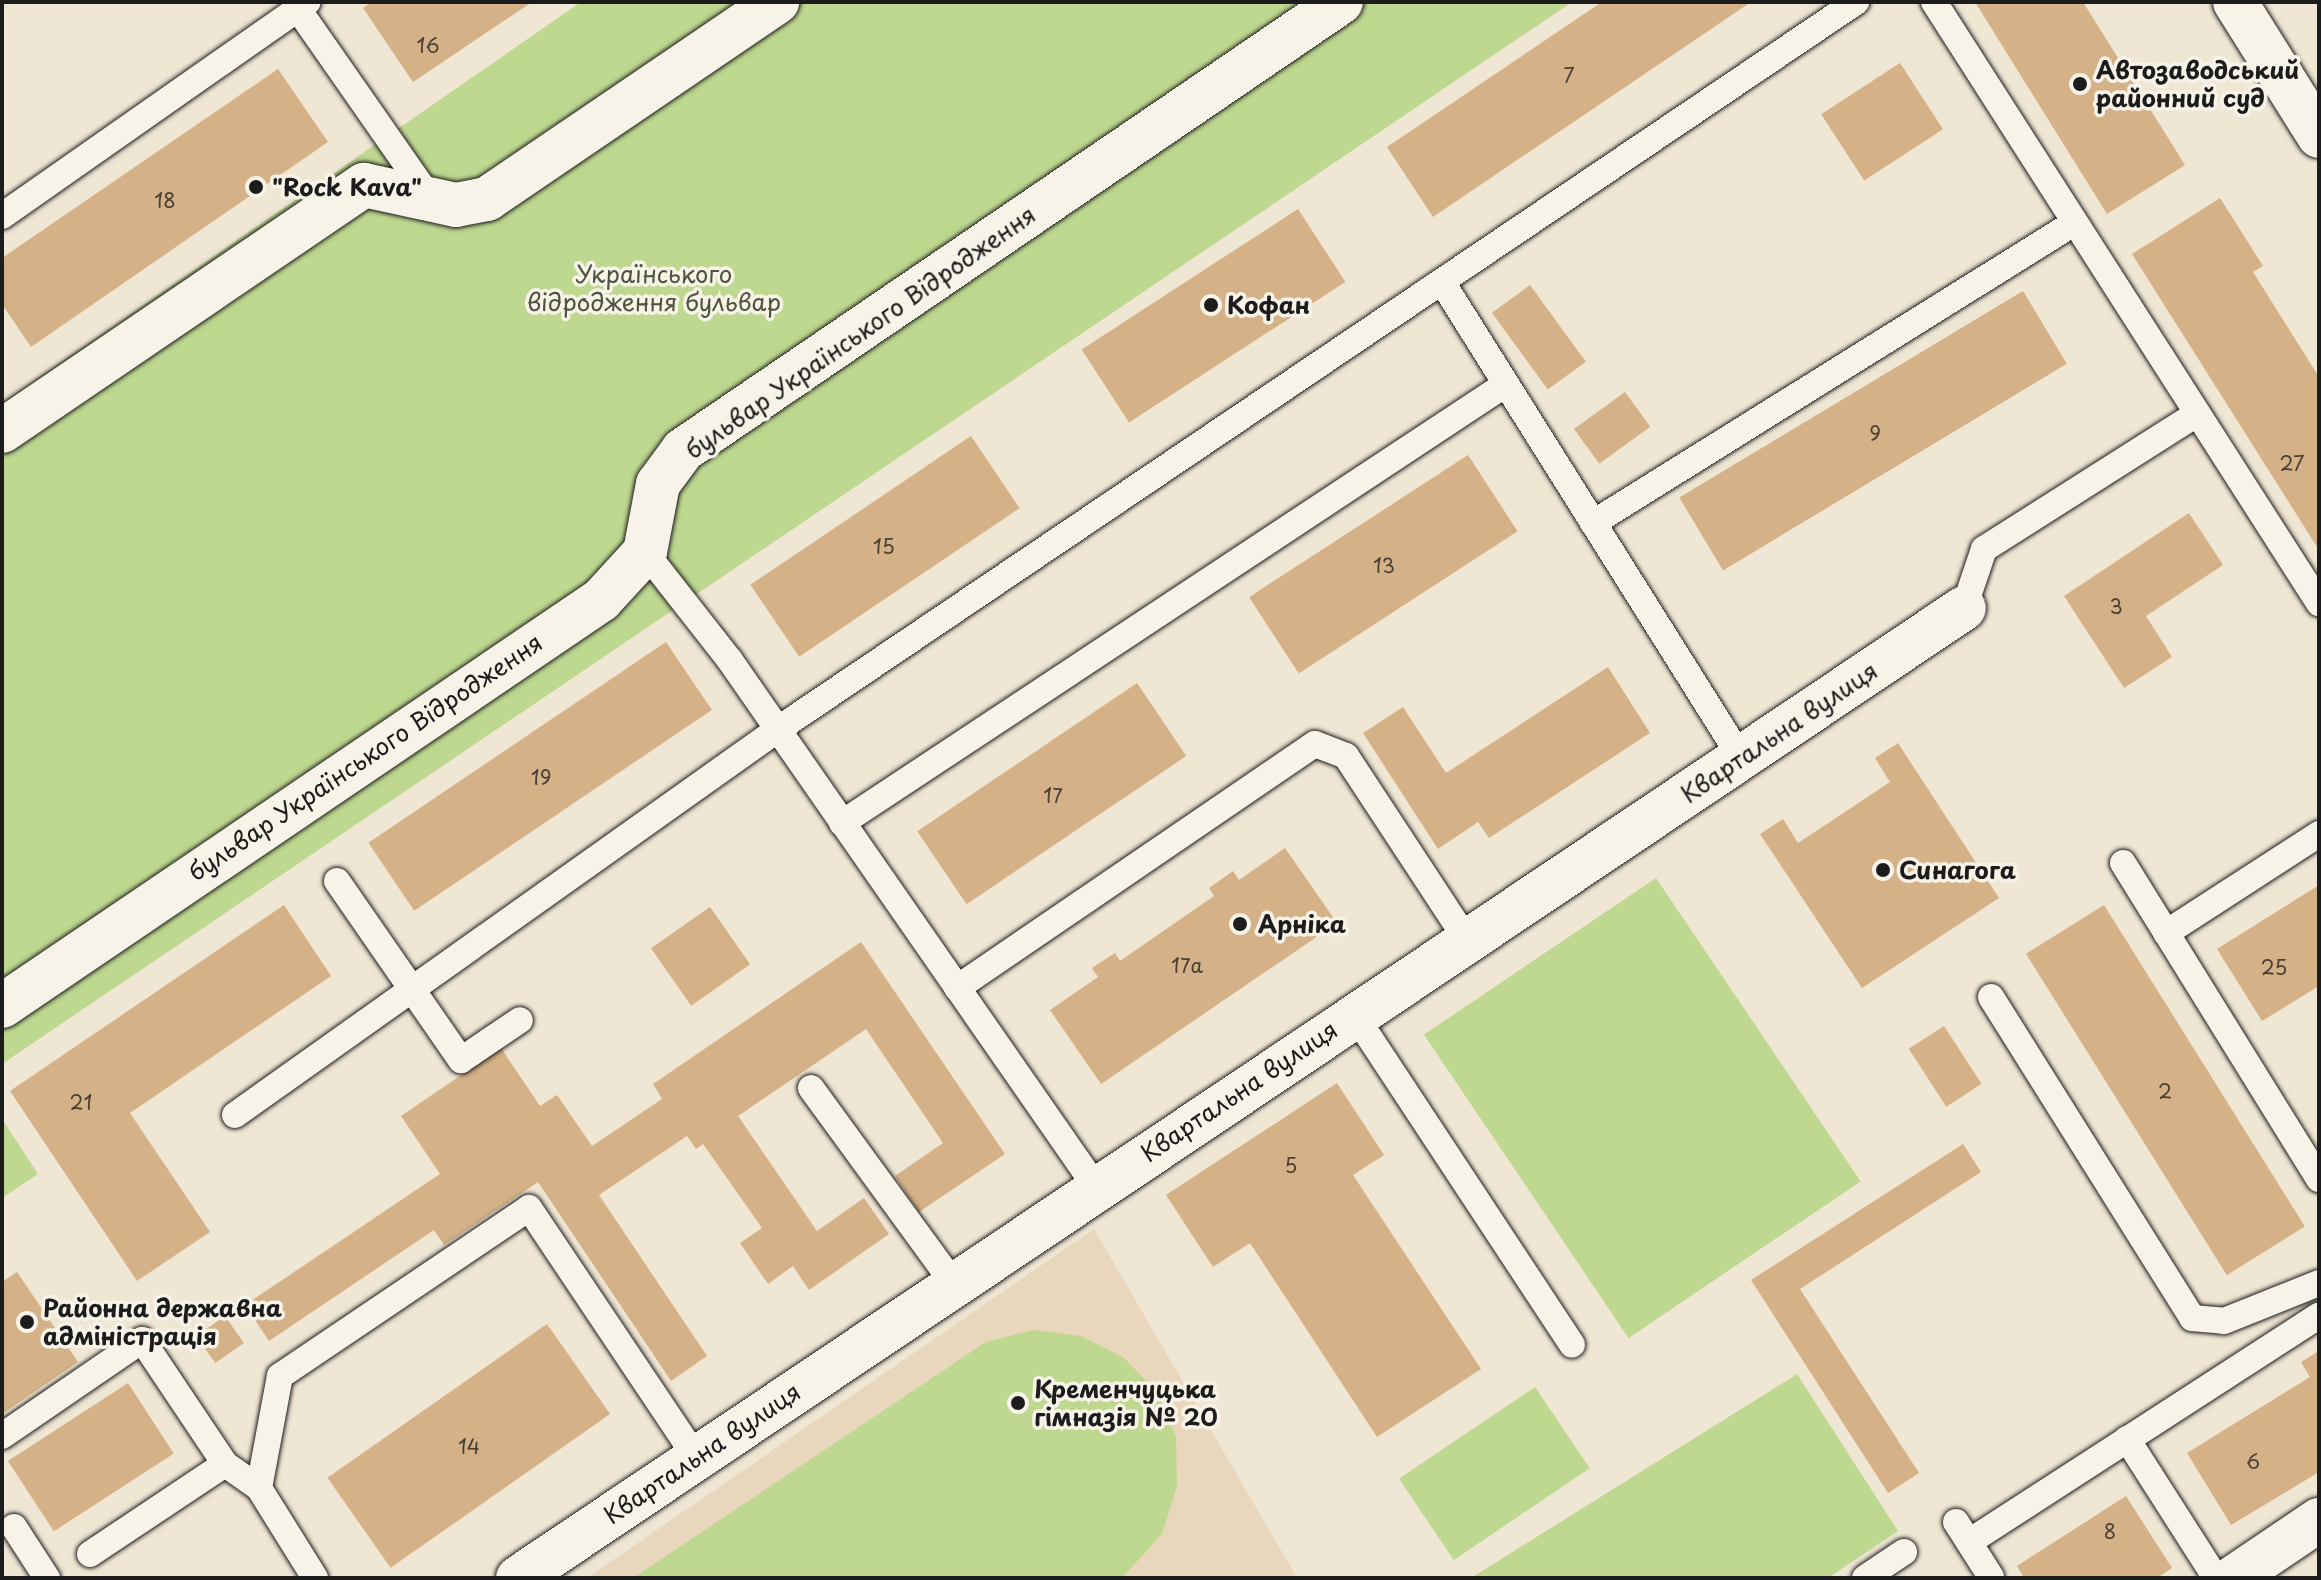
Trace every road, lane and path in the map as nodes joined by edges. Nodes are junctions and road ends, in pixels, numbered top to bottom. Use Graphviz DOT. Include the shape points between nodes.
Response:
graph roads {
  1 [pos="777,2"];
  2 [pos="1341,2"];
  3 [pos="1856,2"];
  4 [pos="1934,2"];
  5 [pos="2235,2"];
  6 [pos="303,6"];
  7 [pos="2319,136"];
  8 [pos="429,197"];
  9 [pos="2,216"];
  10 [pos="2074,223"];
  11 [pos="1442,282"];
  12 [pos="1506,384"];
  13 [pos="2195,415"];
  14 [pos="2,431"];
  15 [pos="1593,523"];
  16 [pos="645,552"];
  17 [pos="2319,603"];
  18 [pos="1964,608"];
  19 [pos="777,730"];
  20 [pos="1741,758"];
  21 [pos="842,823"];
  22 [pos="2319,834"];
  23 [pos="2123,863"];
  24 [pos="337,881"];
  25 [pos="2166,933"];
  26 [pos="1466,939"];
  27 [pos="957,988"];
  28 [pos="413,989"];
  29 [pos="1991,997"];
  30 [pos="2,1006"];
  31 [pos="1354,1014"];
  32 [pos="520,1020"];
  33 [pos="811,1088"];
  34 [pos="235,1115"];
  35 [pos="2319,1179"];
  36 [pos="1096,1187"];
  37 [pos="953,1283"];
  38 [pos="2319,1283"];
  39 [pos="2319,1316"];
  40 [pos="1572,1345"];
  41 [pos="2,1436"];
  42 [pos="2127,1439"];
  43 [pos="696,1457"];
  44 [pos="225,1464"];
  45 [pos="259,1488"];
  46 [pos="2319,1520"];
  47 [pos="14,1527"];
  48 [pos="1904,1552"];
  49 [pos="90,1554"];
  50 [pos="1991,1577"];
  51 [pos="47,1578"];
  52 [pos="315,1578"];
  53 [pos="518,1578"];
  54 [pos="1865,1578"];
  55 [pos="2216,1578"];
  56 [pos="2233,1578"];
  1 -- 8 [label="street" via="487,199 456,205"];
  2 -- 16 [label="street, бульвар Українського Відродження" via="683,450 658,484"];
  3 -- 11 [label="lane"];
  4 -- 10 [label="lane"];
  5 -- 7 [label="street"];
  6 -- 8 [label="lane"];
  6 -- 9 [label="lane"];
  8 -- 14 [label="street" via="364,185"];
  10 -- 13 [label="lane"];
  10 -- 15 [label="lane"];
  11 -- 12 [label="lane"];
  11 -- 19 [label="lane"];
  12 -- 15 [label="lane"];
  12 -- 21 [label="lane"];
  13 -- 17 [label="lane"];
  13 -- 18 [label="lane" via="1984,549"];
  15 -- 20 [label="lane"];
  16 -- 19 [label="lane"];
  16 -- 30 [label="street, бульвар Українського Відродження" via="601,600"];
  18 -- 20 [label="street, Квартальна вулиця"];
  19 -- 21 [label="lane"];
  19 -- 28 [label="lane"];
  20 -- 26 [label="street, Квартальна вулиця"];
  21 -- 27 [label="lane"];
  22 -- 25 [label="lane"];
  23 -- 25 [label="lane"];
  24 -- 28 [label="lane"];
  25 -- 35 [label="lane"];
  26 -- 27 [label="lane" via="1346,756 1315,744"];
  26 -- 31 [label="street, Квартальна вулиця"];
  27 -- 36 [label="lane"];
  28 -- 32 [label="lane" via="461,1060"];
  28 -- 34 [label="lane"];
  29 -- 38 [label="lane" via="2192,1318 2224,1321"];
  31 -- 36 [label="street, Квартальна вулиця"];
  31 -- 40 [label="lane"];
  33 -- 37 [label="lane" via="904,1226"];
  36 -- 37 [label="street, Квартальна вулиця"];
  37 -- 43 [label="street, Квартальна вулиця"];
  39 -- 42 [label="lane"];
  41 -- 44 [label="lane" via="142,1340"];
  42 -- 50 [label="lane" via="1962,1532"];
  42 -- 55 [label="lane"];
  43 -- 45 [label="lane" via="529,1208 280,1376"];
  43 -- 53 [label="street, Квартальна вулиця"];
  44 -- 45 [label="lane"];
  44 -- 49 [label="lane"];
  45 -- 52 [label="lane"];
  46 -- 56 [label="street"];
  47 -- 51 [label="lane"];
  48 -- 54 [label="lane"];
}
